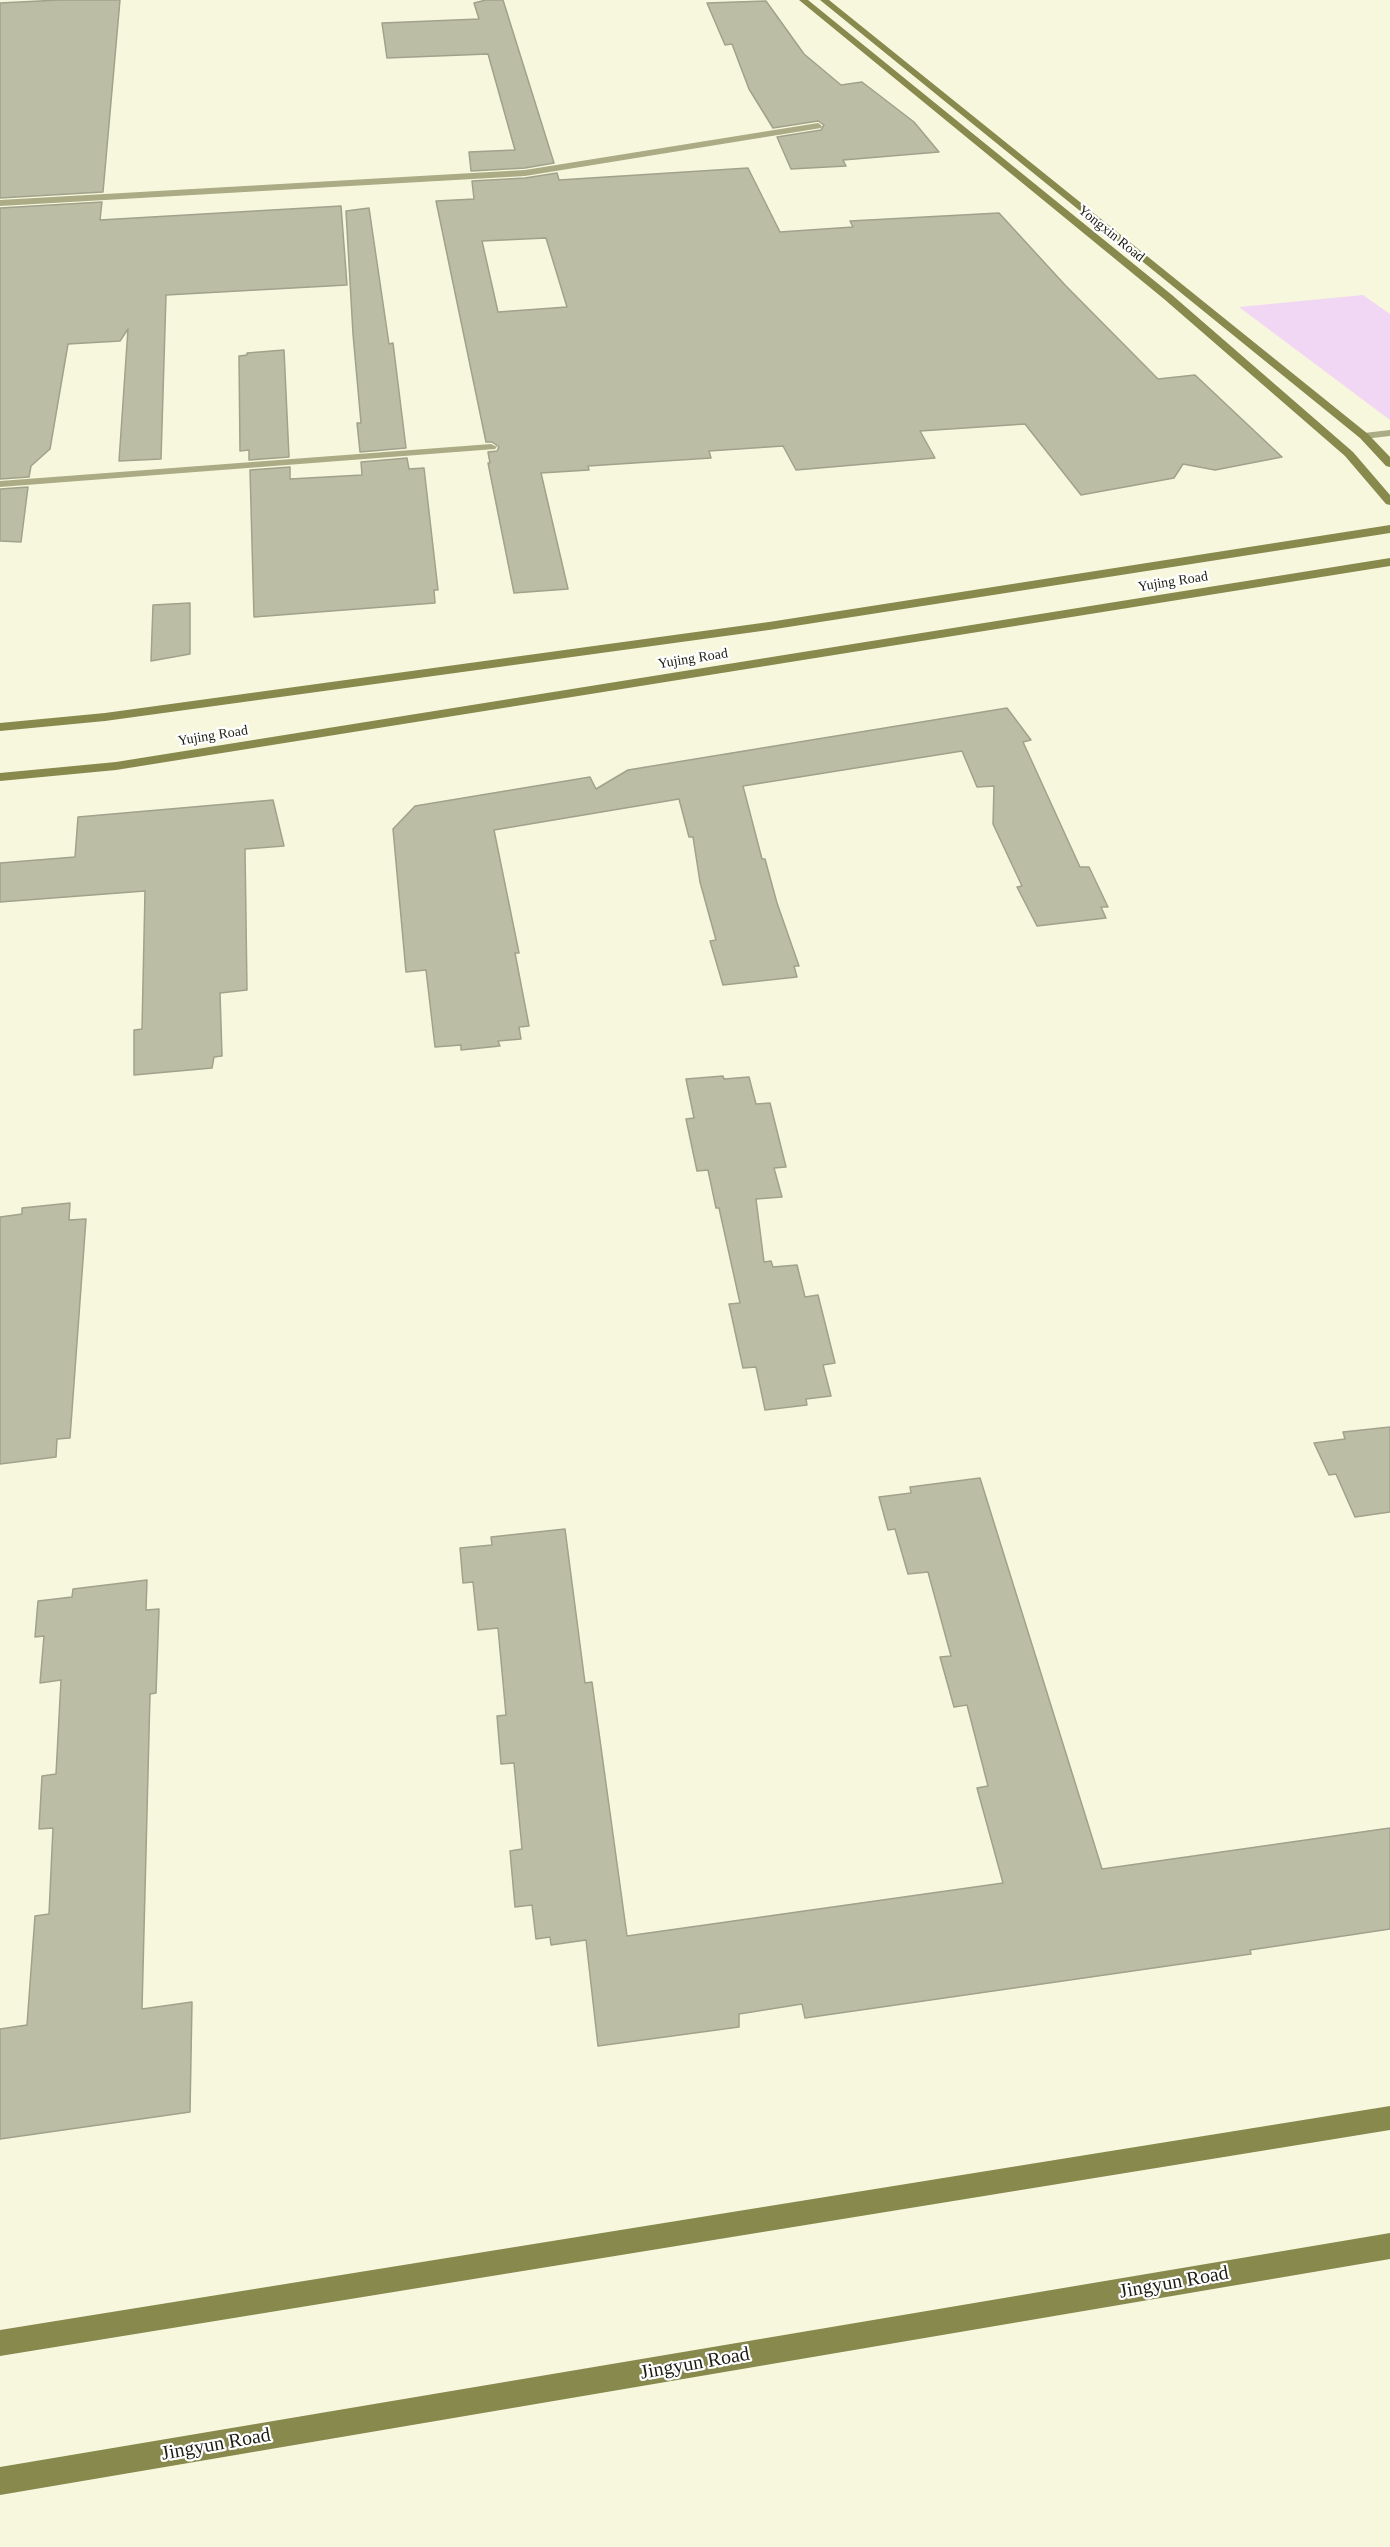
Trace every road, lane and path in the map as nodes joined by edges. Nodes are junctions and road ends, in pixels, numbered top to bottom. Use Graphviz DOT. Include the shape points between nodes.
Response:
graph roads {
  1 [pos="803,0"];
  2 [pos="824,0"];
  3 [pos="818,126"];
  4 [pos="0,203"];
  5 [pos="1390,433"];
  6 [pos="1364,436"];
  7 [pos="491,447"];
  8 [pos="1390,464"];
  9 [pos="0,484"];
  10 [pos="1390,501"];
  11 [pos="1390,529"];
  12 [pos="1390,562"];
  13 [pos="0,727"];
  14 [pos="0,777"];
  15 [pos="1390,2118"];
  16 [pos="1390,2247"];
  17 [pos="0,2343"];
  18 [pos="0,2481"];
  1 -- 10 [label="street, Yongxin Road" via="1168,297 1349,454"];
  2 -- 6 [label="street, Yongxin Road"];
  3 -- 4 [label="street" via="525,172"];
  5 -- 6 [label="street"];
  6 -- 8 [label="street, Yongxin Road"];
  7 -- 9 [label="street"];
  11 -- 13 [label="street, Yujing Road" via="769,626 105,717"];
  12 -- 14 [label="street, Yujing Road" via="116,766"];
  15 -- 17 [label="street"];
  16 -- 18 [label="street, Jingyun Road"];
}
